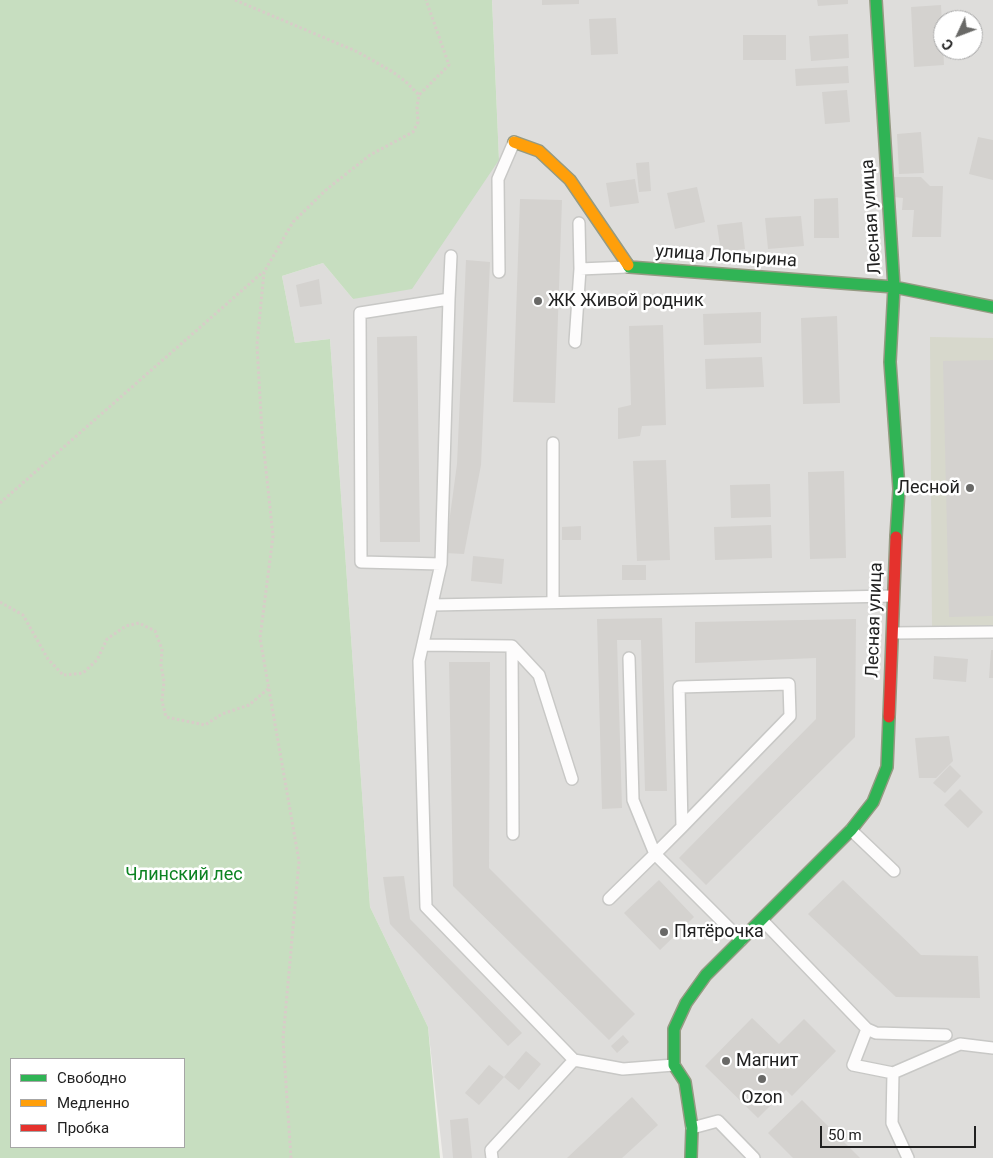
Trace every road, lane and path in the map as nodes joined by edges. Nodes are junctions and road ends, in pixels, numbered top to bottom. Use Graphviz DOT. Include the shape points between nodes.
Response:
graph roads {
  1 [pos="235,0"];
  2 [pos="426,0"];
  3 [pos="876,0"];
  4 [pos="419,95"];
  5 [pos="514,142"];
  6 [pos="579,223"];
  7 [pos="451,256"];
  8 [pos="629,267"];
  9 [pos="580,269"];
  10 [pos="264,272"];
  11 [pos="499,272"];
  12 [pos="894,288"];
  13 [pos="449,299"];
  14 [pos="993,307"];
  15 [pos="575,342"];
  16 [pos="553,443"];
  17 [pos="0,503"];
  18 [pos="441,564"];
  19 [pos="893,596"];
  20 [pos="0,602"];
  21 [pos="552,602"];
  22 [pos="432,605"];
  23 [pos="993,632"];
  24 [pos="892,633"];
  25 [pos="423,645"];
  26 [pos="512,646"];
  27 [pos="629,658"];
  28 [pos="269,688"];
  29 [pos="572,779"];
  30 [pos="682,827"];
  31 [pos="852,830"];
  32 [pos="513,834"];
  33 [pos="656,854"];
  34 [pos="894,871"];
  35 [pos="609,899"];
  36 [pos="762,920"];
  37 [pos="742,940"];
  38 [pos="866,1029"];
  39 [pos="946,1035"];
  40 [pos="993,1048"];
  41 [pos="574,1060"];
  42 [pos="674,1065"];
  43 [pos="893,1074"];
  44 [pos="692,1128"];
  45 [pos="686,1156"];
  46 [pos="291,1158"];
  47 [pos="492,1158"];
  48 [pos="754,1158"];
  49 [pos="908,1158"];
  1 -- 4 [label="path" via="358,52 405,81"];
  2 -- 4 [label="path" via="449,65"];
  3 -- 12 [label="street, Лесная улица"];
  4 -- 10 [label="path" via="418,122 413,132 370,155 327,188 293,222"];
  5 -- 8 [label="street, улица Лопырина" via="539,151 570,180"];
  5 -- 11 [label="lane" via="498,179"];
  6 -- 9 [label="lane"];
  7 -- 13 [label="lane"];
  8 -- 9 [label="lane"];
  8 -- 12 [label="street, улица Лопырина"];
  9 -- 15 [label="lane"];
  10 -- 17 [label="path"];
  10 -- 28 [label="path" via="257,346 273,536 260,638"];
  12 -- 14 [label="street, улица Лопырина"];
  12 -- 19 [label="street, Лесная улица" via="890,362 899,490"];
  13 -- 18 [label="lane"];
  13 -- 18 [label="lane" via="360,313 360,562"];
  16 -- 21 [label="lane"];
  18 -- 22 [label="lane"];
  19 -- 21 [label="lane"];
  19 -- 24 [label="street, Лесная улица"];
  20 -- 28 [label="path" via="23,615 48,659 63,675 83,673 97,660 107,639 126,626 139,623 155,631 162,649 162,701 166,717 205,724 249,705"];
  21 -- 22 [label="lane"];
  22 -- 25 [label="lane"];
  23 -- 24 [label="lane"];
  24 -- 31 [label="street, Лесная улица" via="887,767 873,802"];
  25 -- 26 [label="lane"];
  25 -- 41 [label="lane" via="419,661 426,907"];
  26 -- 29 [label="lane" via="539,675"];
  26 -- 32 [label="lane"];
  27 -- 33 [label="lane" via="633,800"];
  28 -- 46 [label="path" via="299,862 283,1039"];
  30 -- 30 [label="lane" via="679,687 789,684 790,716"];
  30 -- 33 [label="lane"];
  31 -- 34 [label="lane"];
  31 -- 36 [label="street, Лесная улица"];
  33 -- 35 [label="lane"];
  33 -- 37 [label="lane"];
  36 -- 37 [label="street, Лесная улица"];
  36 -- 38 [label="lane"];
  37 -- 42 [label="street, Лесная улица" via="706,975 686,1003 674,1029"];
  38 -- 39 [label="lane" via="876,1033"];
  38 -- 43 [label="lane" via="853,1065"];
  40 -- 43 [label="lane" via="960,1044"];
  41 -- 42 [label="lane" via="623,1069"];
  41 -- 47 [label="lane" via="491,1150"];
  42 -- 44 [label="street, Лесная улица" via="685,1082"];
  43 -- 49 [label="lane" via="892,1123"];
  44 -- 45 [label="street, Лесная улица"];
  44 -- 48 [label="lane" via="718,1121"];
}
